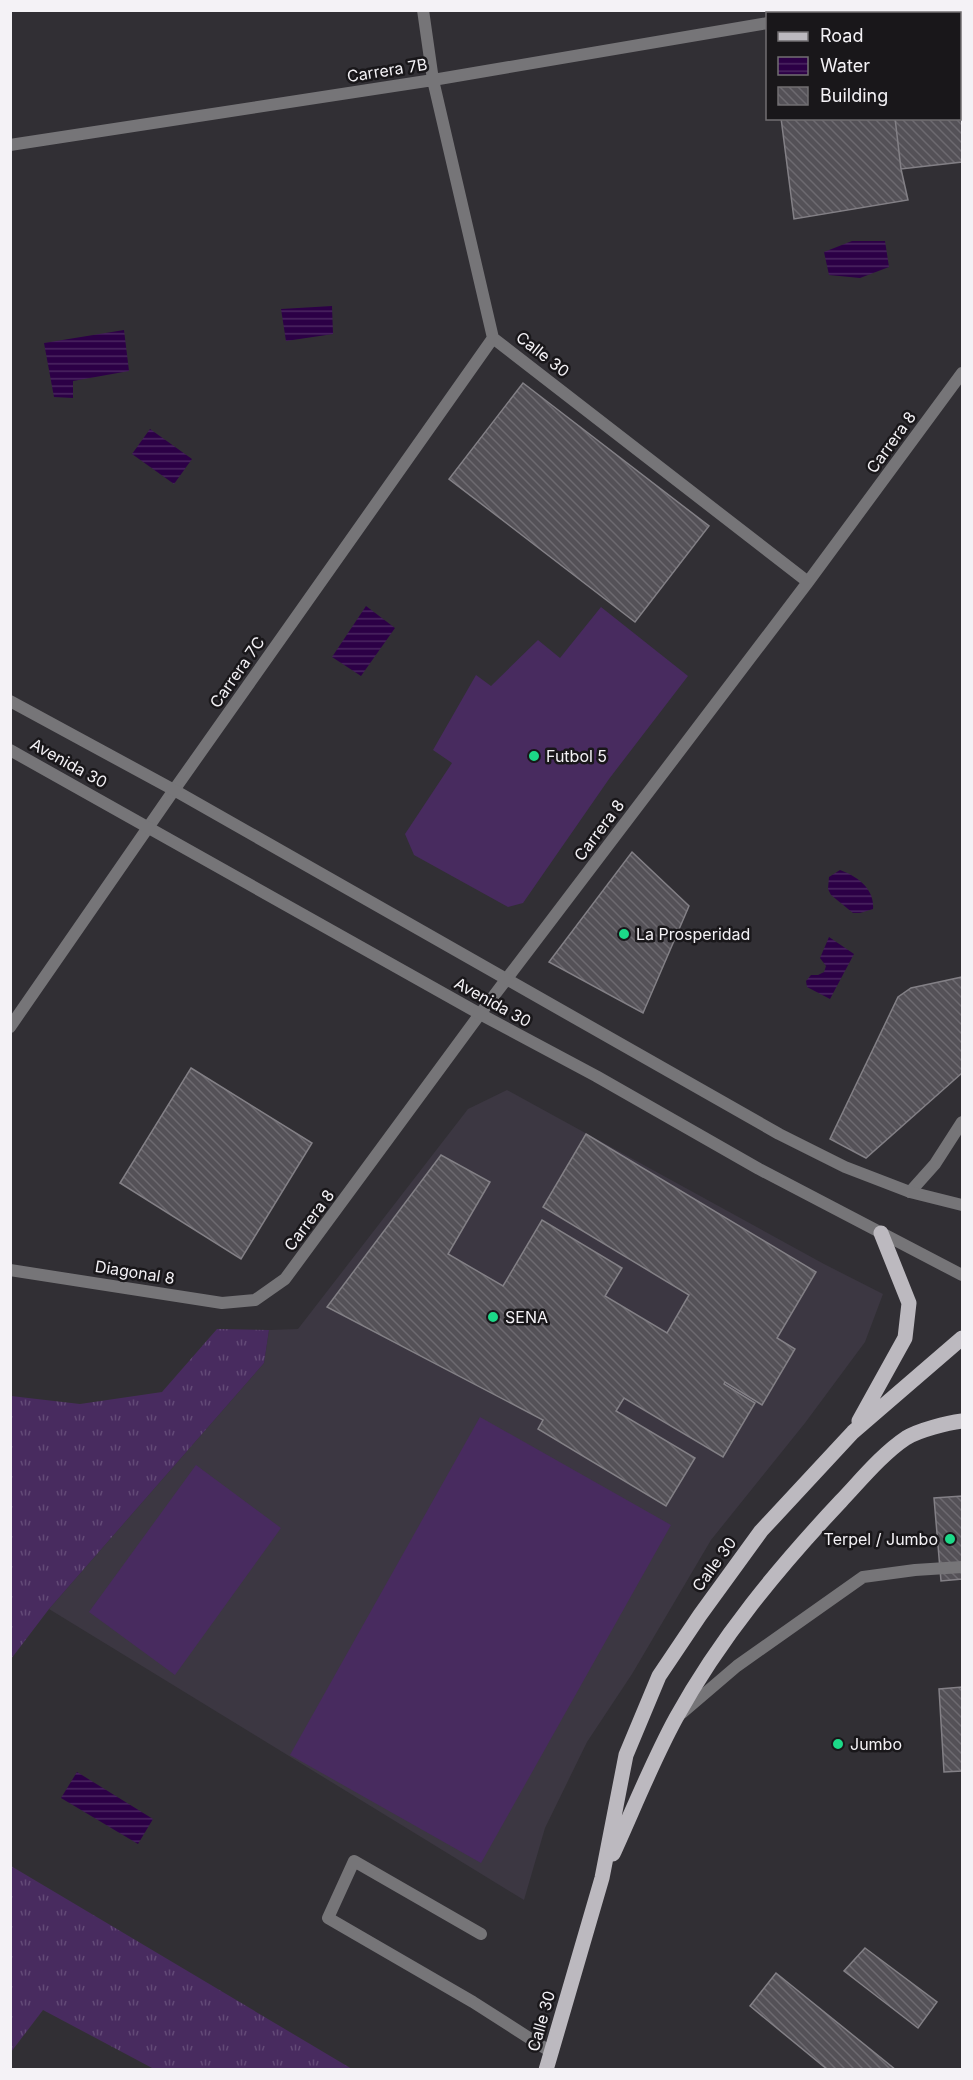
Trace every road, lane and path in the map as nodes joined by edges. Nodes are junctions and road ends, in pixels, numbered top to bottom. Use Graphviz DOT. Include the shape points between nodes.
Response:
graph roads {
  1 [pos="423,10"];
  2 [pos="766,23"];
  3 [pos="433,80"];
  4 [pos="10,145"];
  5 [pos="493,338"];
  6 [pos="963,373"];
  7 [pos="808,582"];
  8 [pos="10,701"];
  9 [pos="10,750"];
  10 [pos="174,790"];
  11 [pos="148,827"];
  12 [pos="507,979"];
  13 [pos="480,1014"];
  14 [pos="10,1027"];
  15 [pos="963,1122"];
  16 [pos="909,1192"];
  17 [pos="963,1205"];
  18 [pos="881,1233"];
  19 [pos="10,1270"];
  20 [pos="963,1275"];
  21 [pos="255,1300"];
  22 [pos="963,1338"];
  23 [pos="963,1421"];
  24 [pos="853,1432"];
  25 [pos="963,1567"];
  26 [pos="676,1718"];
  27 [pos="602,1878"];
  28 [pos="481,1934"];
  29 [pos="551,2052"];
  30 [pos="546,2070"];
  1 -- 3 [label="street, Calle 30"];
  2 -- 3 [label="street, Carrera 7B"];
  3 -- 4 [label="street, Carrera 7B"];
  3 -- 5 [label="street, Calle 30"];
  5 -- 7 [label="street, Calle 30"];
  5 -- 10 [label="street, Carrera 7C"];
  6 -- 7 [label="street, Carrera 8"];
  7 -- 12 [label="street, Carrera 8"];
  8 -- 10 [label="street, Avenida 30"];
  9 -- 11 [label="street, Avenida 30"];
  10 -- 11 [label="street, Carrera 7C"];
  10 -- 12 [label="street, Avenida 30"];
  11 -- 13 [label="street, Avenida 30"];
  11 -- 14 [label="street, Carrera 7C"];
  12 -- 13 [label="street, Carrera 8"];
  12 -- 16 [label="street, Avenida 30" via="779,1134 844,1167"];
  13 -- 18 [label="street, Avenida 30"];
  13 -- 21 [label="street, Carrera 8" via="285,1279"];
  15 -- 16 [label="street" via="935,1164"];
  16 -- 17 [label="street, Avenida 30"];
  18 -- 20 [label="street, Avenida 30"];
  18 -- 24 [label="main road" via="909,1303 904,1338"];
  19 -- 21 [label="street, Diagonal 8" via="222,1303"];
  22 -- 24 [label="main road, Calle 30"];
  23 -- 26 [label="main road, Calle 30" via="907,1438 874,1466 789,1556 703,1673"];
  24 -- 27 [label="main road, Calle 30" via="761,1530 659,1676 626,1755"];
  25 -- 26 [label="street" via="862,1577 737,1666"];
  26 -- 27 [label="main road, Calle 30"];
  27 -- 29 [label="main road, Calle 30"];
  28 -- 29 [label="street" via="354,1861 328,1918"];
  29 -- 30 [label="main road, Calle 30"];
}
